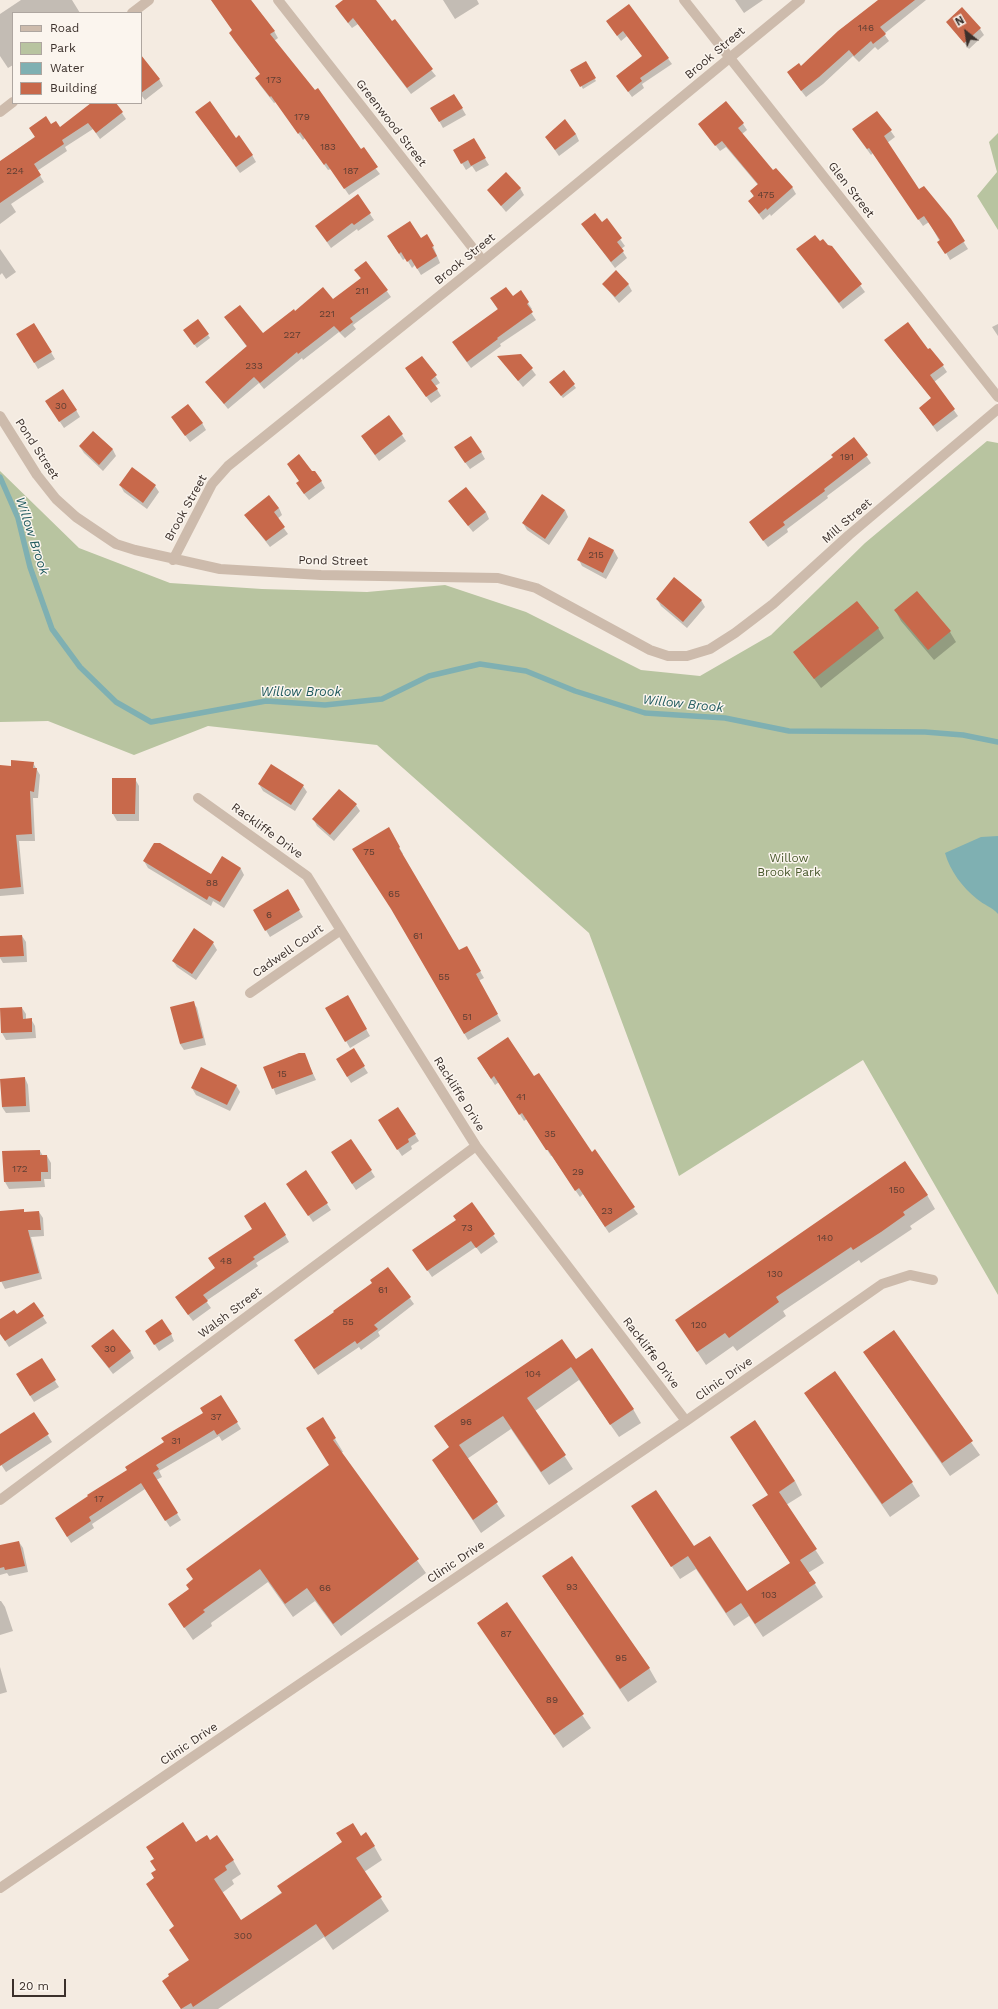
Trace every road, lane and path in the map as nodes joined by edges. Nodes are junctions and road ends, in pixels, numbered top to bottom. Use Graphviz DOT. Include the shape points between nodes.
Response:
graph roads {
  1 [pos="149,0"];
  2 [pos="278,0"];
  3 [pos="684,0"];
  4 [pos="800,0"];
  5 [pos="133,12"];
  6 [pos="730,58"];
  7 [pos="12,103"];
  8 [pos="0,112"];
  9 [pos="484,262"];
  10 [pos="998,397"];
  11 [pos="998,409"];
  12 [pos="0,416"];
  13 [pos="173,560"];
  14 [pos="710,649"];
  15 [pos="198,798"];
  16 [pos="341,930"];
  17 [pos="250,993"];
  18 [pos="476,1146"];
  19 [pos="933,1280"];
  20 [pos="686,1421"];
  21 [pos="0,1500"];
  22 [pos="0,1888"];
  1 -- 5 [label="street"];
  2 -- 9 [label="street, Greenwood Street"];
  3 -- 6 [label="street, Glen Street"];
  4 -- 6 [label="street, Brook Street"];
  6 -- 9 [label="street, Brook Street"];
  6 -- 10 [label="street, Glen Street"];
  7 -- 8 [label="street"];
  9 -- 13 [label="street, Brook Street" via="228,466 212,484"];
  11 -- 14 [label="street, Mill Street" via="849,535 773,604"];
  12 -- 13 [label="street, Pond Street" via="37,475 56,499 76,517 116,544"];
  13 -- 14 [label="street, Pond Street" via="220,570 321,575 498,578 536,588 650,650 668,656 687,656"];
  15 -- 16 [label="street, Rackliffe Drive" via="306,876"];
  16 -- 17 [label="street, Cadwell Court"];
  16 -- 18 [label="street, Rackliffe Drive"];
  18 -- 20 [label="street, Rackliffe Drive"];
  18 -- 21 [label="street, Walsh Street"];
  19 -- 20 [label="street, Clinic Drive" via="910,1275 882,1284"];
  20 -- 22 [label="street, Clinic Drive"];
}
